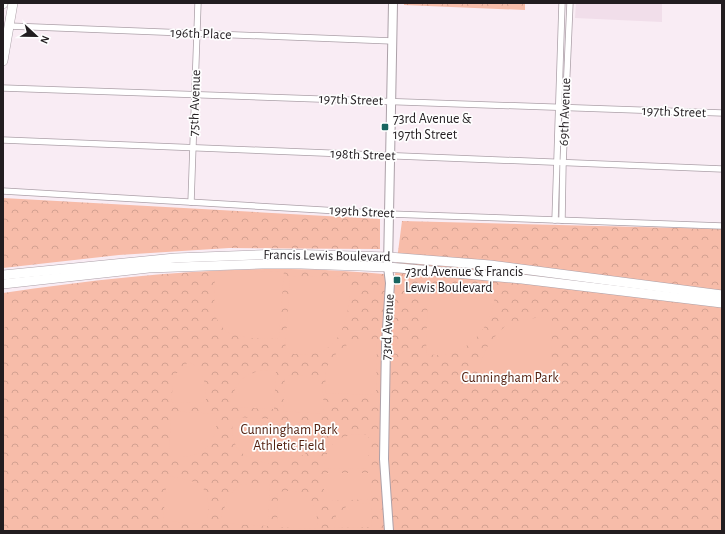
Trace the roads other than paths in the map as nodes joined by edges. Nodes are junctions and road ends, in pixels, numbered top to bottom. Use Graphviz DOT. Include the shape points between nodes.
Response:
graph roads {
  1 [pos="13,3"];
  2 [pos="198,3"];
  3 [pos="393,3"];
  4 [pos="562,3"];
  5 [pos="570,3"];
  6 [pos="9,26"];
  7 [pos="197,34"];
  8 [pos="392,41"];
  9 [pos="3,61"];
  10 [pos="3,88"];
  11 [pos="195,95"];
  12 [pos="392,102"];
  13 [pos="558,107"];
  14 [pos="566,108"];
  15 [pos="722,113"];
  16 [pos="3,140"];
  17 [pos="193,148"];
  18 [pos="391,156"];
  19 [pos="560,164"];
  20 [pos="722,169"];
  21 [pos="3,191"];
  22 [pos="191,202"];
  23 [pos="390,214"];
  24 [pos="555,220"];
  25 [pos="562,220"];
  26 [pos="722,226"];
  27 [pos="389,257"];
  28 [pos="388,267"];
  29 [pos="3,275"];
  30 [pos="3,284"];
  31 [pos="722,295"];
  32 [pos="722,303"];
  33 [pos="389,531"];
  1 -- 6 [label="main road"];
  2 -- 7 [label="street, 75th Avenue"];
  3 -- 8 [label="street, 73rd Avenue"];
  4 -- 13 [label="street, 69th Avenue"];
  5 -- 14 [label="street, 69th Avenue"];
  6 -- 7 [label="street, 196th Place"];
  6 -- 9 [label="main road"];
  7 -- 8 [label="street, 196th Place"];
  7 -- 11 [label="street, 75th Avenue"];
  8 -- 12 [label="street, 73rd Avenue"];
  10 -- 11 [label="street, 197th Street"];
  11 -- 12 [label="street, 197th Street"];
  11 -- 17 [label="street, 75th Avenue"];
  12 -- 13 [label="street, 197th Street"];
  12 -- 18 [label="street, 73rd Avenue"];
  13 -- 14 [label="street, 197th Street"];
  13 -- 19 [label="street, 69th Avenue"];
  14 -- 15 [label="street, 197th Street"];
  14 -- 19 [label="street, 69th Avenue"];
  16 -- 17 [label="street, 198th Street"];
  17 -- 18 [label="street, 198th Street"];
  17 -- 22 [label="street, 75th Avenue"];
  18 -- 19 [label="street, 198th Street"];
  18 -- 23 [label="street, 73rd Avenue"];
  19 -- 20 [label="street, 198th Street"];
  19 -- 24 [label="street, 69th Avenue"];
  19 -- 25 [label="street, 69th Avenue"];
  21 -- 22 [label="street, 199th Street"];
  22 -- 23 [label="street, 199th Street"];
  23 -- 24 [label="street, 199th Street"];
  23 -- 27 [label="street, 73rd Avenue"];
  24 -- 25 [label="street, 199th Street"];
  25 -- 26 [label="street, 199th Street"];
  27 -- 28 [label="street, 73rd Avenue"];
  27 -- 29 [label="main road, Francis Lewis Boulevard" via="284,254 174,258"];
  27 -- 31 [label="main road, Francis Lewis Boulevard" via="490,265"];
  28 -- 30 [label="main road, Francis Lewis Boulevard" via="262,264 149,268"];
  28 -- 32 [label="main road, Francis Lewis Boulevard" via="522,279"];
  28 -- 33 [label="street, 73rd Avenue" via="390,283 384,459"];
}
